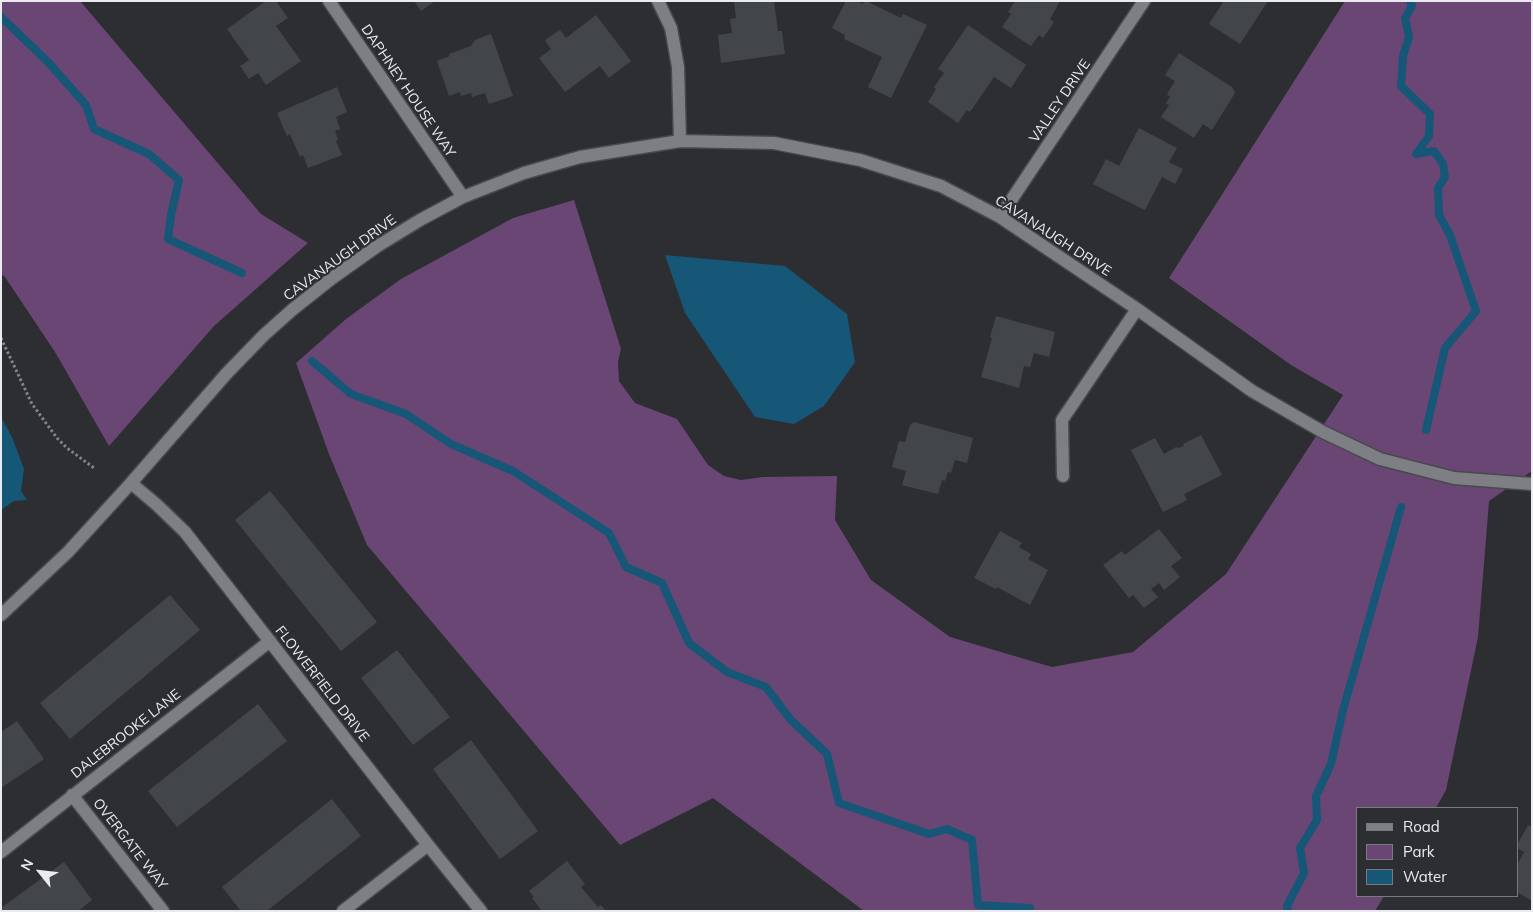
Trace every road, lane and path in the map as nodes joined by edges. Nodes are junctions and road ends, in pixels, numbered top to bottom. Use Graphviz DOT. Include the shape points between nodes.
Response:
graph roads {
  1 [pos="329,1"];
  2 [pos="658,1"];
  3 [pos="1144,1"];
  4 [pos="680,141"];
  5 [pos="463,198"];
  6 [pos="1000,217"];
  7 [pos="1137,309"];
  8 [pos="1,338"];
  9 [pos="94,468"];
  10 [pos="1063,476"];
  11 [pos="131,483"];
  12 [pos="1532,484"];
  13 [pos="1,615"];
  14 [pos="270,640"];
  15 [pos="72,795"];
  16 [pos="428,844"];
  17 [pos="1,852"];
  18 [pos="163,911"];
  19 [pos="343,911"];
  20 [pos="481,911"];
  1 -- 5 [label="street, DAPHNEY HOUSE WAY"];
  2 -- 4 [label="street" via="671,28 678,67"];
  3 -- 6 [label="street, VALLEY DRIVE"];
  4 -- 5 [label="street, CAVANAUGH DRIVE" via="580,157 524,172"];
  4 -- 6 [label="street, CAVANAUGH DRIVE" via="774,143 860,160 941,186"];
  5 -- 11 [label="street, CAVANAUGH DRIVE" via="376,248 292,310 227,373"];
  6 -- 7 [label="street, CAVANAUGH DRIVE"];
  7 -- 10 [label="street" via="1062,420"];
  7 -- 12 [label="street, CAVANAUGH DRIVE" via="1252,391 1380,460 1454,478"];
  8 -- 9 [label="path" via="32,404 57,438"];
  11 -- 13 [label="street, CAVANAUGH DRIVE" via="68,552"];
  11 -- 14 [label="street, FLOWERFIELD DRIVE" via="185,532"];
  14 -- 15 [label="street, DALEBROOKE LANE"];
  14 -- 16 [label="street, FLOWERFIELD DRIVE"];
  15 -- 17 [label="street, DALEBROOKE LANE"];
  15 -- 18 [label="street, OVERGATE WAY"];
  16 -- 19 [label="street"];
  16 -- 20 [label="street, FLOWERFIELD DRIVE"];
}
